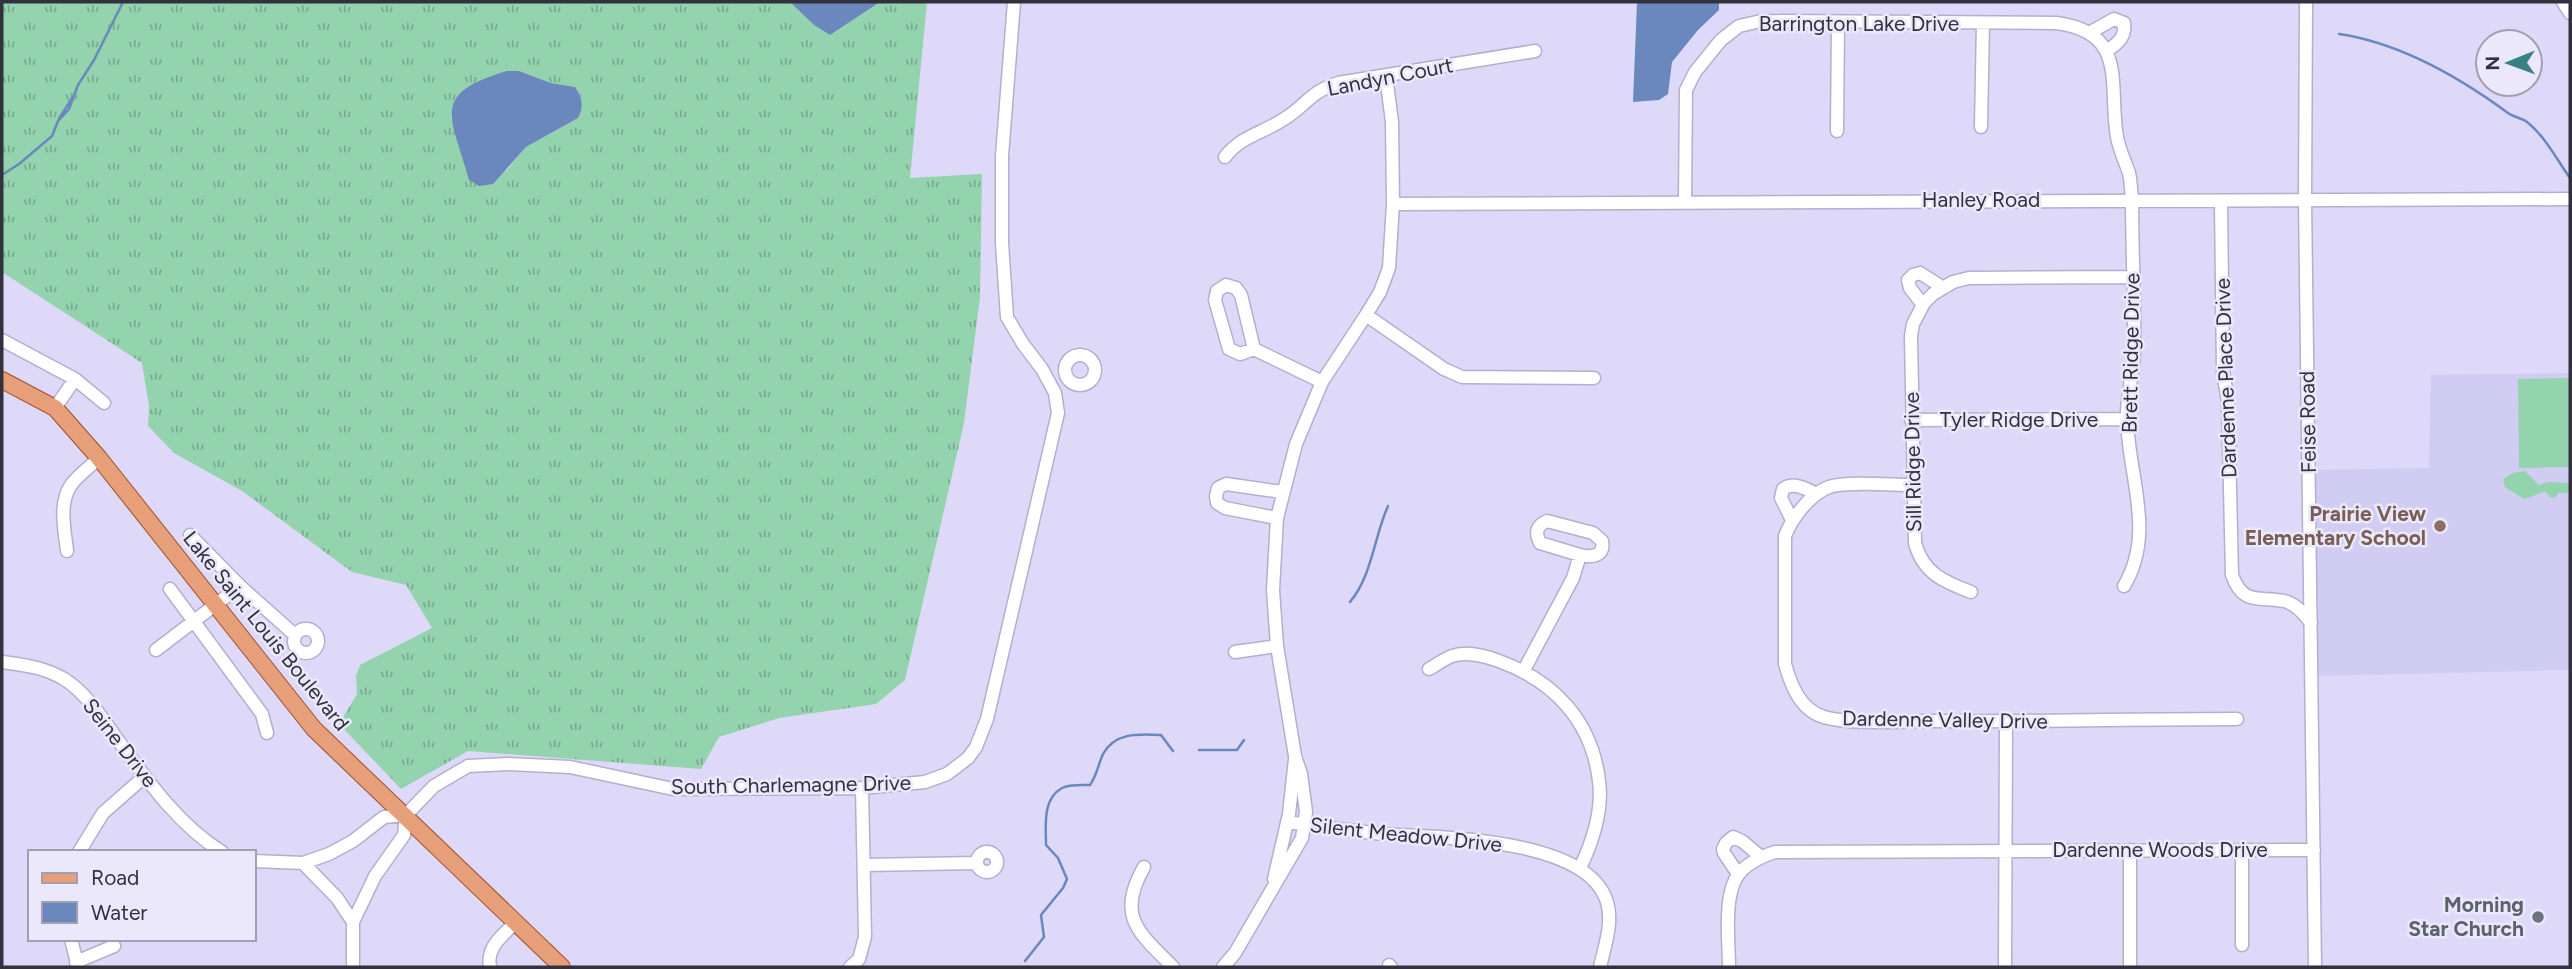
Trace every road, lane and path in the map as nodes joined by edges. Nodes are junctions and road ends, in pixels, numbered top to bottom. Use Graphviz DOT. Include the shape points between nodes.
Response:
graph roads {
  1 [pos="1014,2"];
  2 [pos="2306,2"];
  3 [pos="2563,2"];
  4 [pos="2570,13"];
  5 [pos="1838,22"];
  6 [pos="1983,23"];
  7 [pos="2089,33"];
  8 [pos="1535,51"];
  9 [pos="2107,51"];
  10 [pos="1386,76"];
  11 [pos="1981,127"];
  12 [pos="1837,131"];
  13 [pos="1225,157"];
  14 [pos="2570,199"];
  15 [pos="2132,200"];
  16 [pos="2305,200"];
  17 [pos="1685,201"];
  18 [pos="2221,201"];
  19 [pos="1393,204"];
  20 [pos="2133,277"];
  21 [pos="1942,287"];
  22 [pos="1923,305"];
  23 [pos="1366,315"];
  24 [pos="2,340"];
  25 [pos="1254,349"];
  26 [pos="1066,376"];
  27 [pos="1594,378"];
  28 [pos="75,379"];
  29 [pos="2,380"];
  30 [pos="1050,382"];
  31 [pos="1322,383"];
  32 [pos="104,403"];
  33 [pos="55,408"];
  34 [pos="2127,419"];
  35 [pos="1911,420"];
  36 [pos="99,458"];
  37 [pos="1913,485"];
  38 [pos="1282,492"];
  39 [pos="1817,494"];
  40 [pos="1277,518"];
  41 [pos="1792,520"];
  42 [pos="190,535"];
  43 [pos="67,551"];
  44 [pos="1580,555"];
  45 [pos="2310,582"];
  46 [pos="240,586"];
  47 [pos="2124,586"];
  48 [pos="170,589"];
  49 [pos="1971,592"];
  50 [pos="2285,601"];
  51 [pos="216,605"];
  52 [pos="193,622"];
  53 [pos="2311,623"];
  54 [pos="295,635"];
  55 [pos="1277,646"];
  56 [pos="156,650"];
  57 [pos="1235,652"];
  58 [pos="2,662"];
  59 [pos="1429,669"];
  60 [pos="1524,670"];
  61 [pos="2238,719"];
  62 [pos="2006,722"];
  63 [pos="268,733"];
  64 [pos="1296,756"];
  65 [pos="144,777"];
  66 [pos="862,788"];
  67 [pos="406,816"];
  68 [pos="1287,822"];
  69 [pos="1304,824"];
  70 [pos="80,850"];
  71 [pos="219,850"];
  72 [pos="2006,850"];
  73 [pos="2130,850"];
  74 [pos="2242,850"];
  75 [pos="2314,850"];
  76 [pos="1761,857"];
  77 [pos="256,861"];
  78 [pos="303,863"];
  79 [pos="977,863"];
  80 [pos="864,865"];
  81 [pos="1144,866"];
  82 [pos="1580,868"];
  83 [pos="1738,874"];
  84 [pos="1273,886"];
  85 [pos="353,922"];
  86 [pos="516,922"];
  87 [pos="71,941"];
  88 [pos="2242,945"];
  89 [pos="114,946"];
  90 [pos="77,964"];
  91 [pos="354,967"];
  92 [pos="490,967"];
  93 [pos="562,967"];
  94 [pos="850,967"];
  95 [pos="1173,967"];
  96 [pos="1223,967"];
  97 [pos="1600,967"];
  98 [pos="1729,967"];
  99 [pos="2006,967"];
  100 [pos="2130,967"];
  101 [pos="2315,967"];
  1 -- 30 [label="street, South Charlemagne Drive" via="1002,156 1007,317"];
  2 -- 16 [label="street, Feise Road"];
  3 -- 4 [label="street"];
  5 -- 6 [label="street, Barrington Lake Drive"];
  5 -- 12 [label="street"];
  5 -- 17 [label="street, Barrington Lake Drive" via="1761,22 1739,26 1721,40 1686,90"];
  6 -- 7 [label="street, Barrington Lake Drive" via="2056,23"];
  6 -- 11 [label="street"];
  7 -- 9 [label="street, Barrington Lake Drive"];
  7 -- 9 [label="street" via="2114,19 2124,23 2119,42"];
  8 -- 10 [label="street, Landyn Court"];
  9 -- 15 [label="street" via="2114,78 2117,137 2130,176"];
  10 -- 13 [label="street, Landyn Court" via="1321,89 1286,118 1241,140"];
  10 -- 19 [label="street" via="1392,113"];
  14 -- 16 [label="street, Hanley Road"];
  15 -- 17 [label="street, Hanley Road"];
  15 -- 18 [label="street, Hanley Road"];
  15 -- 20 [label="street, Brett Ridge Drive"];
  16 -- 18 [label="street, Hanley Road"];
  16 -- 45 [label="street, Feise Road"];
  17 -- 19 [label="street, Hanley Road"];
  18 -- 50 [label="street, Dardenne Place Drive" via="2232,575 2248,596"];
  19 -- 23 [label="street" via="1389,268"];
  20 -- 21 [label="street, Sill Ridge Drive" via="1969,278"];
  20 -- 34 [label="street, Brett Ridge Drive" via="2134,355"];
  21 -- 22 [label="street, Sill Ridge Drive"];
  21 -- 22 [label="street" via="1920,272 1913,275 1910,288"];
  22 -- 35 [label="street, Sill Ridge Drive" via="1911,336"];
  23 -- 27 [label="street" via="1462,377"];
  23 -- 31 [label="street"];
  24 -- 28 [label="street"];
  25 -- 25 [label="street" via="1240,354 1229,349 1215,300 1217,291 1226,285 1241,295"];
  25 -- 31 [label="street"];
  26 -- 30 [label="street"];
  28 -- 32 [label="street"];
  28 -- 33 [label="street"];
  29 -- 33 [label="main road, Lake Saint Louis Boulevard"];
  30 -- 66 [label="street, South Charlemagne Drive" via="1058,413 987,719 976,747 947,774 925,782"];
  31 -- 38 [label="street"];
  33 -- 36 [label="main road, Lake Saint Louis Boulevard"];
  34 -- 35 [label="street, Tyler Ridge Drive"];
  34 -- 47 [label="street, Brett Ridge Drive" via="2139,527 2138,555"];
  35 -- 37 [label="street, Sill Ridge Drive"];
  36 -- 43 [label="street" via="71,485 65,500"];
  36 -- 51 [label="main road, Lake Saint Louis Boulevard"];
  37 -- 39 [label="street, Dardenne Valley Drive" via="1838,486"];
  37 -- 49 [label="street, Sill Ridge Drive" via="1913,527 1921,561 1942,582"];
  38 -- 40 [label="street"];
  38 -- 40 [label="street" via="1226,484 1218,488 1216,496 1225,508"];
  39 -- 41 [label="street"];
  39 -- 41 [label="street, Dardenne Valley Drive" via="1796,485 1783,489"];
  40 -- 55 [label="street" via="1273,590"];
  41 -- 62 [label="street, Dardenne Valley Drive" via="1785,536 1785,664 1799,699 1824,717"];
  42 -- 46 [label="street"];
  44 -- 44 [label="street" via="1601,553 1598,536 1547,521 1538,528 1540,543"];
  44 -- 60 [label="street" via="1573,578"];
  45 -- 50 [label="street"];
  45 -- 53 [label="street, Feise Road"];
  46 -- 51 [label="street"];
  46 -- 54 [label="street"];
  48 -- 52 [label="street"];
  50 -- 53 [label="street" via="2299,608"];
  51 -- 52 [label="street"];
  51 -- 67 [label="main road, Lake Saint Louis Boulevard" via="314,729"];
  52 -- 56 [label="street"];
  52 -- 63 [label="street" via="262,714"];
  53 -- 75 [label="street, Feise Road"];
  55 -- 57 [label="street"];
  55 -- 64 [label="street"];
  58 -- 65 [label="street, Seine Drive" via="33,666 64,679 99,713"];
  59 -- 60 [label="street" via="1454,655 1468,655"];
  60 -- 82 [label="street" via="1556,694 1592,746 1600,798 1598,820"];
  61 -- 62 [label="street, Dardenne Valley Drive"];
  62 -- 72 [label="street"];
  64 -- 68 [label="street"];
  64 -- 69 [label="street" via="1306,811"];
  65 -- 70 [label="street" via="103,813"];
  65 -- 71 [label="street, Seine Drive" via="197,836"];
  66 -- 67 [label="street, South Charlemagne Drive" via="673,789 570,767 468,766 434,786"];
  66 -- 80 [label="street"];
  67 -- 78 [label="street" via="384,817 353,841"];
  67 -- 85 [label="street" via="404,835 374,876"];
  67 -- 86 [label="main road, Lake Saint Louis Boulevard"];
  68 -- 69 [label="street, Silent Meadow Drive"];
  68 -- 84 [label="street"];
  69 -- 82 [label="street, Silent Meadow Drive" via="1473,839 1522,848"];
  69 -- 84 [label="street" via="1302,838"];
  72 -- 73 [label="street, Dardenne Woods Drive"];
  72 -- 76 [label="street, Dardenne Woods Drive" via="1789,850"];
  72 -- 99 [label="street"];
  73 -- 74 [label="street, Dardenne Woods Drive"];
  73 -- 100 [label="street"];
  74 -- 75 [label="street, Dardenne Woods Drive"];
  74 -- 88 [label="street"];
  75 -- 101 [label="street, Feise Road"];
  76 -- 83 [label="street, Dardenne Woods Drive"];
  76 -- 83 [label="street" via="1742,841 1729,839 1724,853"];
  77 -- 78 [label="street"];
  78 -- 85 [label="street"];
  79 -- 80 [label="street"];
  80 -- 94 [label="street" via="865,937 859,959"];
  81 -- 95 [label="street" via="1130,897 1135,925"];
  82 -- 97 [label="street, Silent Meadow Drive" via="1606,897 1609,911"];
  83 -- 98 [label="street" via="1730,899"];
  84 -- 96 [label="street" via="1236,953"];
  85 -- 91 [label="street"];
  86 -- 92 [label="street" via="491,948"];
  86 -- 93 [label="main road, Lake Saint Louis Boulevard"];
  87 -- 90 [label="street"];
  89 -- 90 [label="street"];
}
